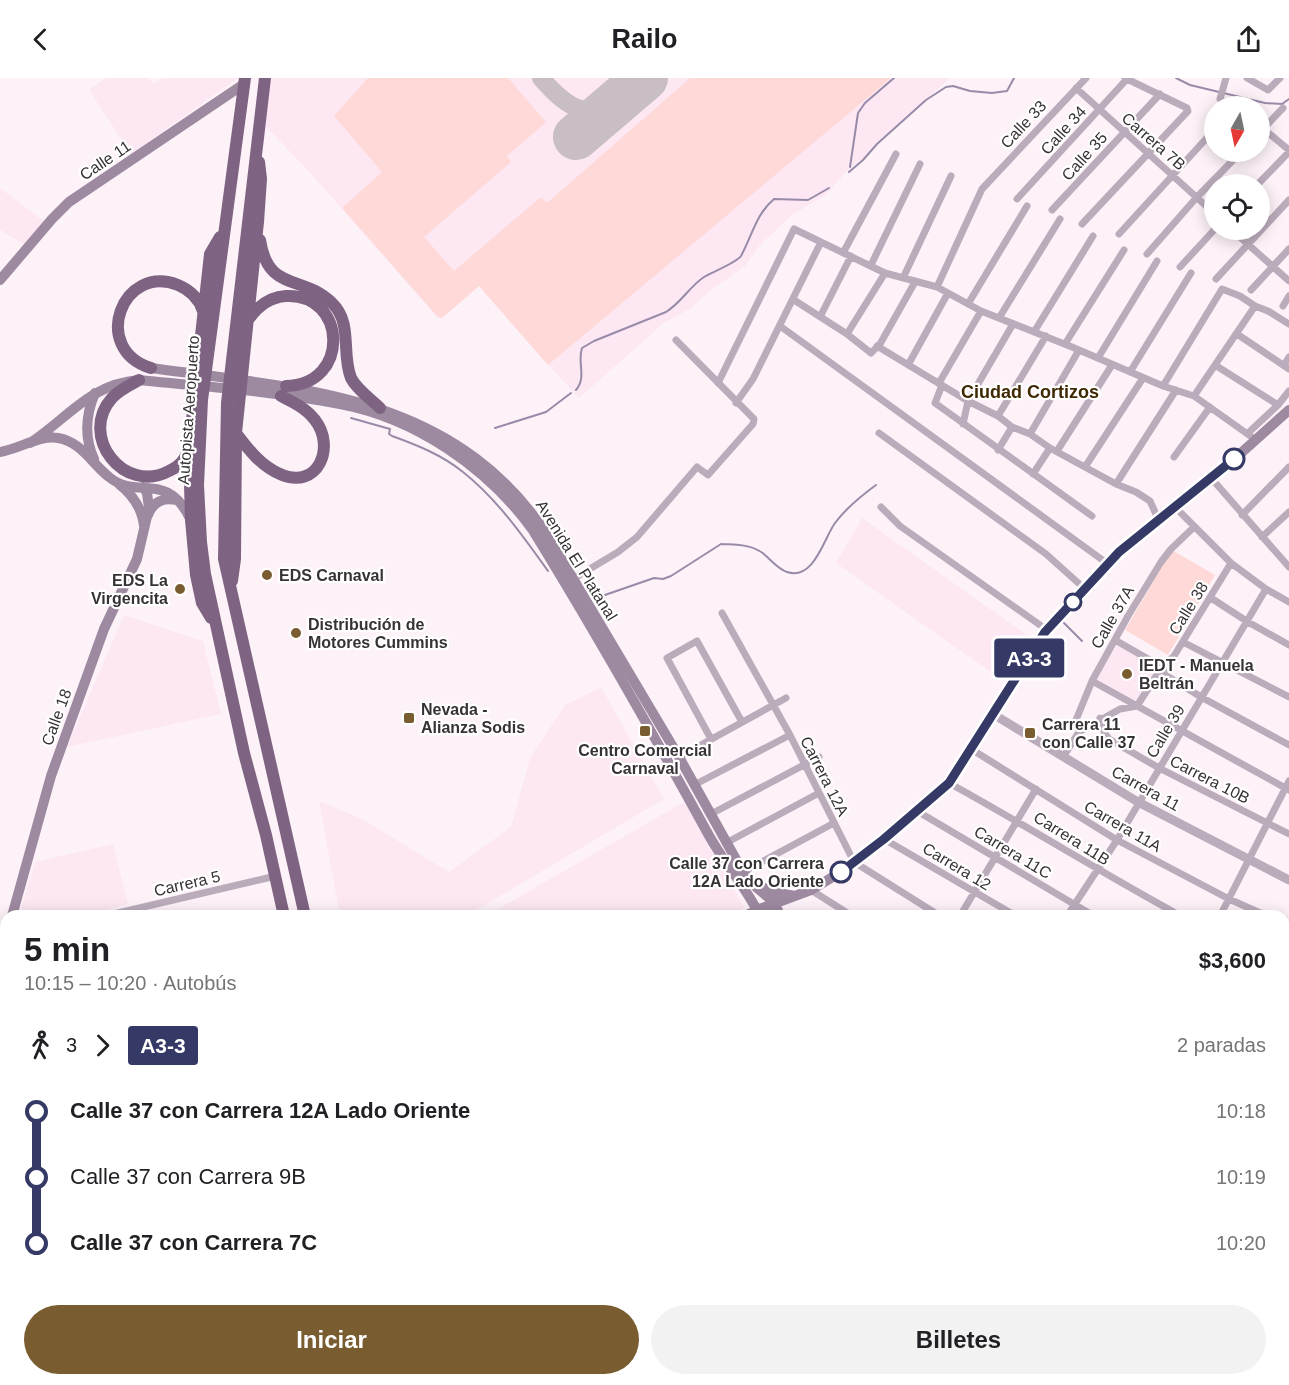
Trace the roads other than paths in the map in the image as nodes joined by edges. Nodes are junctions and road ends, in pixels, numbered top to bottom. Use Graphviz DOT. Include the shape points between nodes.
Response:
graph roads {
  1 [pos="265,78"];
  2 [pos="1086,78"];
  3 [pos="1126,78"];
  4 [pos="1226,78"];
  5 [pos="1247,78"];
  6 [pos="1280,78"];
  7 [pos="245,81"];
  8 [pos="1076,88"];
  9 [pos="1160,94"];
  10 [pos="1220,96"];
  11 [pos="1283,108"];
  12 [pos="1099,111"];
  13 [pos="1270,120"];
  14 [pos="1123,132"];
  15 [pos="1270,136"];
  16 [pos="257,137"];
  17 [pos="1204,141"];
  18 [pos="1289,151"];
  19 [pos="896,154"];
  20 [pos="1149,154"];
  21 [pos="1231,162"];
  22 [pos="920,164"];
  23 [pos="1267,174"];
  24 [pos="951,176"];
  25 [pos="1173,176"];
  26 [pos="1197,197"];
  27 [pos="1017,199"];
  28 [pos="1289,200"];
  29 [pos="1204,204"];
  30 [pos="1027,206"];
  31 [pos="1052,210"];
  32 [pos="1060,219"];
  33 [pos="258,222"];
  34 [pos="1082,224"];
  35 [pos="224,229"];
  36 [pos="1119,234"];
  37 [pos="1093,236"];
  38 [pos="1205,240"];
  39 [pos="1243,240"];
  40 [pos="822,242"];
  41 [pos="1248,244"];
  42 [pos="1289,249"];
  43 [pos="1125,250"];
  44 [pos="843,253"];
  45 [pos="1147,254"];
  46 [pos="851,256"];
  47 [pos="1157,261"];
  48 [pos="871,265"];
  49 [pos="1180,267"];
  50 [pos="1272,267"];
  51 [pos="885,273"];
  52 [pos="1191,273"];
  53 [pos="903,278"];
  54 [pos="1216,279"];
  55 [pos="0,280"];
  56 [pos="1289,281"];
  57 [pos="915,282"];
  58 [pos="937,287"];
  59 [pos="1251,290"];
  60 [pos="948,293"];
  61 [pos="1289,297"];
  62 [pos="794,300"];
  63 [pos="968,304"];
  64 [pos="1254,306"];
  65 [pos="1282,306"];
  66 [pos="981,311"];
  67 [pos="203,312"];
  68 [pos="820,317"];
  69 [pos="999,318"];
  70 [pos="1013,324"];
  71 [pos="1289,324"];
  72 [pos="780,326"];
  73 [pos="247,327"];
  74 [pos="1034,332"];
  75 [pos="848,334"];
  76 [pos="1236,334"];
  77 [pos="1046,336"];
  78 [pos="676,340"];
  79 [pos="1065,344"];
  80 [pos="878,346"];
  81 [pos="1079,350"];
  82 [pos="1289,357"];
  83 [pos="1098,358"];
  84 [pos="202,364"];
  85 [pos="908,365"];
  86 [pos="1112,365"];
  87 [pos="1215,365"];
  88 [pos="1286,367"];
  89 [pos="151,368"];
  90 [pos="237,368"];
  91 [pos="1130,372"];
  92 [pos="1143,378"];
  93 [pos="139,380"];
  94 [pos="718,383"];
  95 [pos="940,384"];
  96 [pos="1163,386"];
  97 [pos="1176,390"];
  98 [pos="284,391"];
  99 [pos="1289,391"];
  100 [pos="96,392"];
  101 [pos="1194,396"];
  102 [pos="198,399"];
  103 [pos="968,401"];
  104 [pos="736,403"];
  105 [pos="233,404"];
  106 [pos="1278,405"];
  107 [pos="1210,407"];
  108 [pos="380,408"];
  109 [pos="1289,410"];
  110 [pos="998,416"];
  111 [pos="963,424"];
  112 [pos="1012,427"];
  113 [pos="236,433"];
  114 [pos="879,433"];
  115 [pos="1030,434"];
  116 [pos="1252,437"];
  117 [pos="30,443"];
  118 [pos="190,443"];
  119 [pos="1053,449"];
  120 [pos="998,450"];
  121 [pos="0,452"];
  122 [pos="1174,457"];
  123 [pos="97,464"];
  124 [pos="1085,467"];
  125 [pos="1289,467"];
  126 [pos="1032,474"];
  127 [pos="1212,478"];
  128 [pos="119,484"];
  129 [pos="1116,484"];
  130 [pos="143,487"];
  131 [pos="179,501"];
  132 [pos="881,507"];
  133 [pos="1175,507"];
  134 [pos="1289,512"];
  135 [pos="148,515"];
  136 [pos="1242,515"];
  137 [pos="1092,516"];
  138 [pos="191,520"];
  139 [pos="1159,520"];
  140 [pos="1194,527"];
  141 [pos="144,534"];
  142 [pos="1262,537"];
  143 [pos="1231,563"];
  144 [pos="1108,564"];
  145 [pos="1288,565"];
  146 [pos="573,579"];
  147 [pos="1085,589"];
  148 [pos="230,590"];
  149 [pos="1266,590"];
  150 [pos="1210,598"];
  151 [pos="1289,602"];
  152 [pos="722,613"];
  153 [pos="1248,622"];
  154 [pos="215,624"];
  155 [pos="1047,630"];
  156 [pos="1115,640"];
  157 [pos="1183,642"];
  158 [pos="1289,645"];
  159 [pos="610,652"];
  160 [pos="1223,663"];
  161 [pos="1162,667"];
  162 [pos="1092,681"];
  163 [pos="1201,697"];
  164 [pos="1289,697"];
  165 [pos="786,698"];
  166 [pos="774,705"];
  167 [pos="1137,706"];
  168 [pos="993,714"];
  169 [pos="1100,718"];
  170 [pos="742,722"];
  171 [pos="1181,731"];
  172 [pos="1079,732"];
  173 [pos="790,735"];
  174 [pos="711,739"];
  175 [pos="1289,745"];
  176 [pos="971,749"];
  177 [pos="679,757"];
  178 [pos="819,757"];
  179 [pos="1064,757"];
  180 [pos="805,765"];
  181 [pos="1159,768"];
  182 [pos="949,783"];
  183 [pos="694,784"];
  184 [pos="1288,786"];
  185 [pos="1036,789"];
  186 [pos="819,793"];
  187 [pos="1138,802"];
  188 [pos="917,811"];
  189 [pos="711,814"];
  190 [pos="1018,821"];
  191 [pos="834,823"];
  192 [pos="1267,823"];
  193 [pos="1289,834"];
  194 [pos="884,839"];
  195 [pos="1117,840"];
  196 [pos="726,843"];
  197 [pos="996,857"];
  198 [pos="1248,859"];
  199 [pos="854,862"];
  200 [pos="1097,870"];
  201 [pos="743,872"];
  202 [pos="276,876"];
  203 [pos="1289,880"];
  204 [pos="750,882"];
  205 [pos="811,890"];
  206 [pos="974,892"];
  207 [pos="795,896"];
  208 [pos="1229,899"];
  209 [pos="775,903"];
  210 [pos="1074,905"];
  211 [pos="14,910"];
  212 [pos="131,910"];
  213 [pos="283,910"];
  214 [pos="304,910"];
  215 [pos="758,910"];
  216 [pos="764,910"];
  217 [pos="778,910"];
  218 [pos="843,910"];
  219 [pos="930,910"];
  220 [pos="964,910"];
  221 [pos="1006,910"];
  222 [pos="1071,910"];
  223 [pos="1083,910"];
  224 [pos="1170,910"];
  225 [pos="1223,910"];
  226 [pos="1254,910"];
  1 -- 16 [label="highway"];
  2 -- 8 [label="street, Calle 33"];
  3 -- 9 [label="street"];
  3 -- 12 [label="street, Calle 34"];
  4 -- 10 [label="street"];
  5 -- 6 [label="street" via="1268,90"];
  7 -- 35 [label="highway, Autopista Aeropuerto"];
  7 -- 55 [label="main road, Calle 11" via="69,202"];
  8 -- 12 [label="street, Carrera 7B"];
  8 -- 58 [label="street, Calle 33" via="981,189"];
  9 -- 14 [label="street, Calle 35"];
  9 -- 20 [label="street" via="1188,111"];
  11 -- 13 [label="street"];
  12 -- 14 [label="street, Carrera 7B"];
  12 -- 27 [label="street, Calle 34"];
  14 -- 20 [label="street, Carrera 7B"];
  14 -- 31 [label="street, Calle 35"];
  15 -- 18 [label="street"];
  16 -- 33 [label="highway" via="261,178"];
  16 -- 90 [label="highway"];
  17 -- 25 [label="street"];
  18 -- 23 [label="street"];
  19 -- 44 [label="street"];
  20 -- 25 [label="street, Carrera 7B"];
  20 -- 34 [label="street"];
  21 -- 26 [label="street"];
  22 -- 48 [label="street"];
  24 -- 53 [label="street"];
  25 -- 26 [label="street, Carrera 7B"];
  25 -- 36 [label="street"];
  26 -- 29 [label="street, Carrera 7B"];
  26 -- 45 [label="street"];
  28 -- 41 [label="street"];
  30 -- 63 [label="street"];
  32 -- 69 [label="street"];
  33 -- 73 [label="highway"];
  33 -- 108 [label="highway" via="262,255 269,268 333,303 345,327 351,378"];
  35 -- 67 [label="highway" via="210,254"];
  35 -- 84 [label="highway, Autopista Aeropuerto"];
  37 -- 74 [label="street"];
  38 -- 49 [label="street"];
  39 -- 41 [label="street"];
  40 -- 44 [label="street"];
  40 -- 62 [label="street"];
  40 -- 94 [label="street" via="794,229"];
  41 -- 50 [label="street"];
  41 -- 54 [label="street"];
  42 -- 50 [label="street"];
  43 -- 79 [label="street"];
  44 -- 46 [label="street"];
  46 -- 48 [label="street"];
  46 -- 68 [label="street"];
  47 -- 83 [label="street"];
  48 -- 51 [label="street"];
  50 -- 56 [label="street"];
  50 -- 59 [label="street"];
  51 -- 53 [label="street"];
  51 -- 75 [label="street"];
  52 -- 91 [label="street"];
  53 -- 57 [label="street"];
  57 -- 58 [label="street"];
  57 -- 80 [label="street"];
  58 -- 60 [label="street"];
  60 -- 63 [label="street"];
  60 -- 85 [label="street"];
  61 -- 65 [label="street"];
  62 -- 68 [label="street"];
  62 -- 72 [label="street"];
  63 -- 66 [label="street"];
  64 -- 71 [label="street"];
  64 -- 76 [label="street"];
  64 -- 96 [label="street" via="1222,289"];
  66 -- 69 [label="street"];
  66 -- 95 [label="street"];
  67 -- 84 [label="highway"];
  67 -- 89 [label="highway" via="194,296 172,283 148,284 131,294 119,315 118,334 130,356"];
  68 -- 75 [label="street"];
  69 -- 70 [label="street"];
  70 -- 74 [label="street"];
  70 -- 103 [label="street"];
  72 -- 104 [label="street"];
  72 -- 144 [label="street"];
  73 -- 90 [label="highway"];
  73 -- 98 [label="highway" via="261,305 287,296 314,304 328,319 334,345 327,365 313,380"];
  74 -- 77 [label="street"];
  75 -- 80 [label="street" via="871,353"];
  76 -- 87 [label="street"];
  76 -- 88 [label="street"];
  77 -- 79 [label="street"];
  77 -- 110 [label="street"];
  78 -- 94 [label="street"];
  79 -- 81 [label="street"];
  80 -- 85 [label="street"];
  81 -- 83 [label="street"];
  81 -- 115 [label="street"];
  82 -- 88 [label="street"];
  83 -- 86 [label="street"];
  84 -- 102 [label="highway, Autopista Aeropuerto"];
  85 -- 95 [label="street"];
  86 -- 91 [label="street"];
  86 -- 119 [label="street"];
  87 -- 101 [label="street"];
  87 -- 106 [label="street"];
  89 -- 98 [label="main road, Avenida El Platanal"];
  90 -- 105 [label="highway"];
  91 -- 92 [label="street"];
  92 -- 96 [label="street"];
  92 -- 124 [label="street"];
  93 -- 98 [label="main road, Avenida El Platanal"];
  93 -- 100 [label="main road, Avenida El Platanal"];
  93 -- 118 [label="highway" via="112,398 102,417 101,437 113,462 137,476 158,475 182,461"];
  94 -- 104 [label="street"];
  95 -- 103 [label="street"];
  95 -- 111 [label="street" via="935,403"];
  96 -- 97 [label="street"];
  97 -- 101 [label="street"];
  97 -- 129 [label="street"];
  98 -- 108 [label="main road, Avenida El Platanal" via="345,397"];
  98 -- 113 [label="highway" via="320,428 323,458 313,472 296,478 279,474 256,458"];
  98 -- 159 [label="main road, Avenida El Platanal" via="379,415 423,435 469,464 525,520 593,633"];
  99 -- 106 [label="street"];
  100 -- 117 [label="main road, Avenida El Platanal"];
  100 -- 123 [label="main road" via="87,421 89,446"];
  101 -- 107 [label="street"];
  102 -- 118 [label="highway"];
  102 -- 154 [label="highway, Autopista Aeropuerto" via="200,519"];
  103 -- 110 [label="street"];
  103 -- 111 [label="street"];
  104 -- 146 [label="street" via="754,421 708,475 697,467 637,537"];
  105 -- 113 [label="highway"];
  105 -- 148 [label="highway" via="224,559"];
  106 -- 116 [label="street"];
  107 -- 116 [label="street"];
  107 -- 122 [label="street"];
  108 -- 146 [label="main road, Avenida El Platanal" via="439,433 498,477 538,521"];
  109 -- 116 [label="main road"];
  110 -- 112 [label="street"];
  111 -- 120 [label="street"];
  112 -- 115 [label="street"];
  112 -- 120 [label="street"];
  113 -- 148 [label="highway" via="235,559"];
  114 -- 147 [label="street" via="1046,554"];
  115 -- 119 [label="street"];
  116 -- 127 [label="main road"];
  117 -- 121 [label="main road, Avenida El Platanal"];
  117 -- 123 [label="main road, Avenida El Platanal" via="59,438 77,446"];
  118 -- 138 [label="highway"];
  119 -- 124 [label="street"];
  119 -- 126 [label="street"];
  120 -- 126 [label="street"];
  123 -- 128 [label="main road, Avenida El Platanal"];
  124 -- 129 [label="street"];
  125 -- 136 [label="street"];
  126 -- 137 [label="street"];
  127 -- 133 [label="main road"];
  127 -- 136 [label="street"];
  128 -- 130 [label="main road"];
  128 -- 141 [label="main road" via="135,500 144,522"];
  129 -- 139 [label="street" via="1150,501"];
  130 -- 131 [label="main road" via="162,490"];
  130 -- 135 [label="main road, Calle 18" via="149,500"];
  131 -- 135 [label="main road" via="160,501"];
  131 -- 138 [label="main road"];
  132 -- 155 [label="street" via="900,526"];
  133 -- 139 [label="main road"];
  133 -- 140 [label="street"];
  134 -- 142 [label="street"];
  135 -- 141 [label="main road, Calle 18"];
  136 -- 142 [label="street"];
  138 -- 154 [label="highway" via="202,603"];
  139 -- 144 [label="main road"];
  140 -- 143 [label="street"];
  140 -- 156 [label="street, Calle 37A" via="1161,562"];
  141 -- 211 [label="main road, Calle 18" via="137,559 104,629 51,776"];
  142 -- 145 [label="street"];
  143 -- 149 [label="street"];
  143 -- 150 [label="street, Calle 38"];
  144 -- 147 [label="main road"];
  146 -- 159 [label="main road, Avenida El Platanal"];
  147 -- 155 [label="main road"];
  148 -- 214 [label="highway"];
  149 -- 151 [label="street"];
  149 -- 153 [label="street, Calle 39"];
  150 -- 153 [label="street"];
  150 -- 157 [label="street, Calle 38"];
  152 -- 166 [label="street, Carrera 12A"];
  153 -- 158 [label="street"];
  153 -- 160 [label="street, Calle 39"];
  154 -- 202 [label="highway, Autopista Aeropuerto"];
  155 -- 168 [label="main road"];
  156 -- 161 [label="street"];
  156 -- 162 [label="street, Calle 37A"];
  157 -- 160 [label="street"];
  157 -- 161 [label="street, Calle 38"];
  159 -- 177 [label="main road, Avenida El Platanal"];
  159 -- 215 [label="main road, Avenida El Platanal" via="708,835"];
  160 -- 163 [label="street, Calle 39"];
  160 -- 164 [label="street"];
  161 -- 163 [label="street" via="1167,676"];
  161 -- 167 [label="street, Calle 38"];
  162 -- 167 [label="street"];
  162 -- 172 [label="street, Calle 37A" via="1076,720"];
  163 -- 171 [label="street, Calle 39"];
  163 -- 175 [label="street"];
  165 -- 166 [label="street"];
  166 -- 170 [label="street"];
  166 -- 173 [label="street, Carrera 12A"];
  167 -- 169 [label="street"];
  167 -- 171 [label="street"];
  168 -- 176 [label="main road"];
  168 -- 179 [label="street, Carrera 11"];
  169 -- 172 [label="street"];
  169 -- 181 [label="street, Carrera 10B" via="1108,739"];
  170 -- 174 [label="street"];
  170 -- 174 [label="street" via="697,641 667,658"];
  171 -- 181 [label="street, Calle 39"];
  171 -- 184 [label="street"];
  172 -- 179 [label="street"];
  173 -- 180 [label="street, Carrera 12A"];
  173 -- 183 [label="street"];
  174 -- 177 [label="street"];
  176 -- 182 [label="main road"];
  176 -- 185 [label="street, Carrera 11A"];
  177 -- 183 [label="main road, Avenida El Platanal"];
  178 -- 180 [label="street"];
  179 -- 187 [label="street, Carrera 11"];
  180 -- 186 [label="street, Carrera 12A"];
  180 -- 189 [label="street"];
  181 -- 187 [label="street, Calle 39"];
  181 -- 192 [label="street, Carrera 10B"];
  182 -- 188 [label="main road"];
  182 -- 190 [label="street, Carrera 11B"];
  183 -- 189 [label="main road, Avenida El Platanal"];
  184 -- 192 [label="street"];
  185 -- 190 [label="street"];
  185 -- 195 [label="street, Carrera 11A"];
  186 -- 191 [label="street, Carrera 12A"];
  186 -- 196 [label="street"];
  187 -- 195 [label="street, Calle 39"];
  187 -- 198 [label="street, Carrera 11"];
  188 -- 194 [label="main road"];
  188 -- 197 [label="street, Carrera 11C"];
  189 -- 196 [label="main road, Avenida El Platanal"];
  190 -- 197 [label="street"];
  190 -- 200 [label="street, Carrera 11B"];
  191 -- 199 [label="street, Carrera 12A"];
  191 -- 201 [label="street"];
  192 -- 193 [label="street, Carrera 10B"];
  192 -- 198 [label="street"];
  194 -- 199 [label="main road"];
  194 -- 206 [label="street, Carrera 12"];
  195 -- 200 [label="street, Calle 39"];
  195 -- 208 [label="street, Carrera 11A"];
  196 -- 201 [label="main road, Avenida El Platanal"];
  197 -- 206 [label="street"];
  197 -- 210 [label="street, Carrera 11C"];
  198 -- 203 [label="street, Carrera 11"];
  198 -- 208 [label="street"];
  199 -- 205 [label="main road"];
  199 -- 219 [label="street"];
  200 -- 210 [label="street, Calle 39"];
  200 -- 224 [label="street, Carrera 11B"];
  201 -- 204 [label="main road, Avenida El Platanal"];
  202 -- 212 [label="street, Carrera 5"];
  202 -- 213 [label="highway, Autopista Aeropuerto"];
  204 -- 207 [label="main road"];
  204 -- 209 [label="main road, Avenida El Platanal"];
  205 -- 207 [label="main road"];
  205 -- 218 [label="street"];
  206 -- 220 [label="street"];
  206 -- 221 [label="street, Carrera 12"];
  207 -- 209 [label="main road"];
  208 -- 225 [label="street"];
  208 -- 226 [label="street, Carrera 11A"];
  209 -- 216 [label="main road"];
  209 -- 217 [label="main road, Avenida El Platanal"];
  210 -- 222 [label="street, Calle 39"];
  210 -- 223 [label="street, Carrera 11C"];
}
